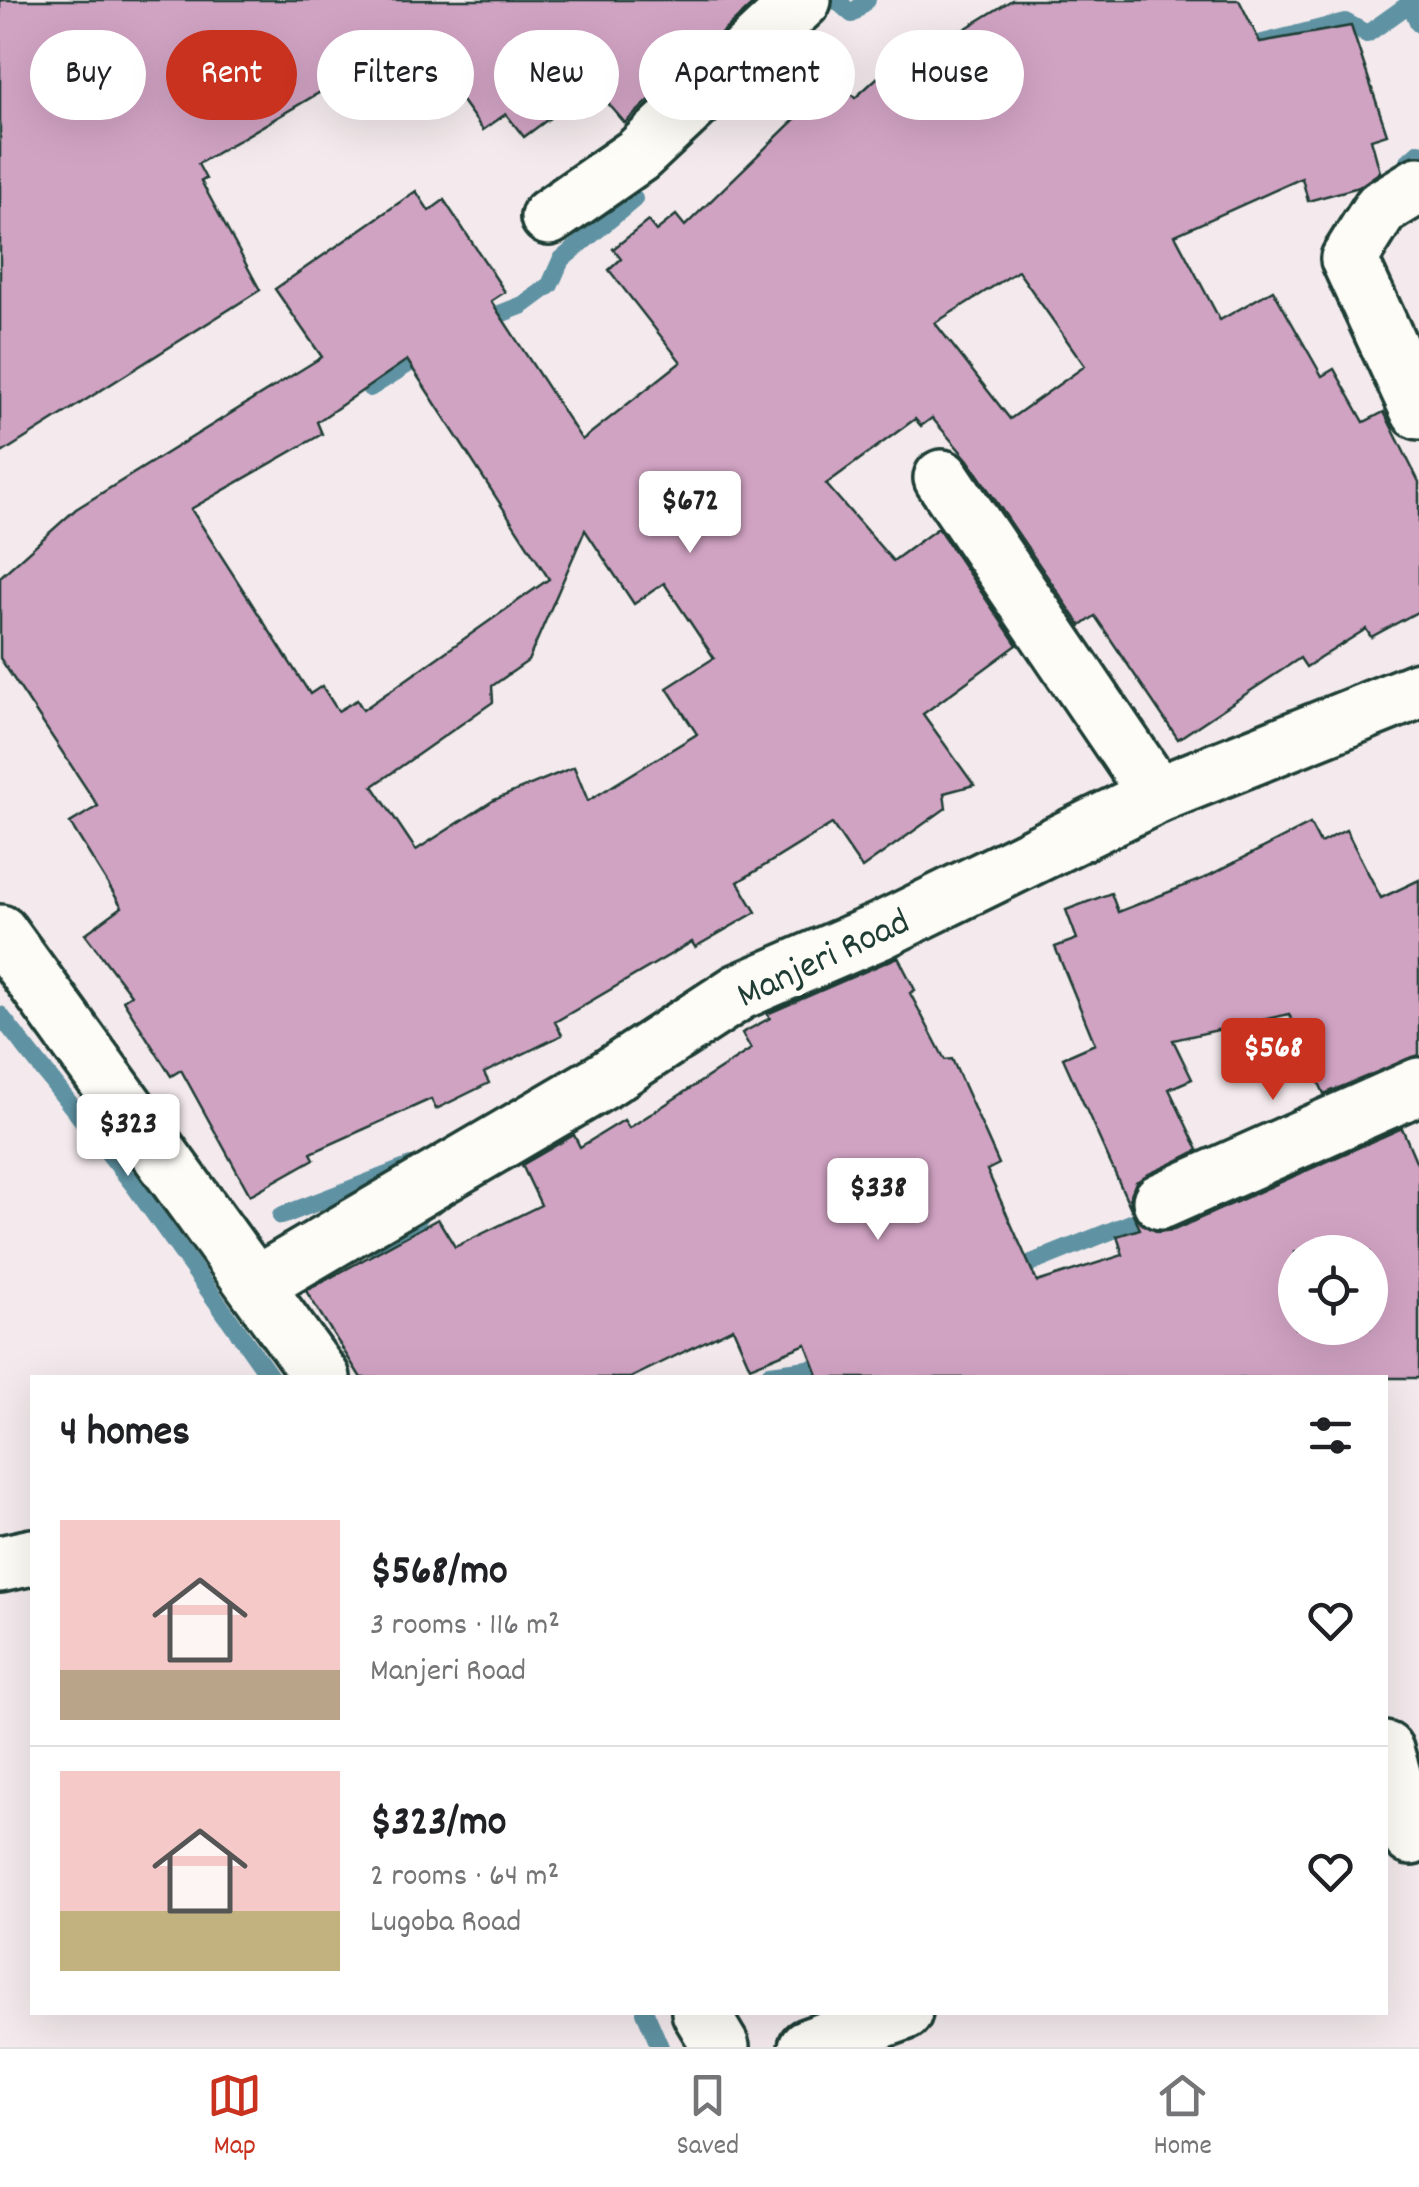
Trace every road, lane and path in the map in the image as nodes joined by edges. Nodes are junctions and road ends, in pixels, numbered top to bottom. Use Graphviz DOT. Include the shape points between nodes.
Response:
graph roads {
  1 [pos="803,0"];
  2 [pos="1419,185"];
  3 [pos="549,216"];
  4 [pos="1419,411"];
  5 [pos="942,478"];
  6 [pos="1419,690"];
  7 [pos="1156,795"];
  8 [pos="0,933"];
  9 [pos="1419,1086"];
  10 [pos="1162,1201"];
  11 [pos="258,1284"];
  12 [pos="320,1375"];
  13 [pos="30,1557"];
  14 [pos="0,1564"];
  15 [pos="1388,1764"];
  16 [pos="1405,1840"];
  17 [pos="702,2015"];
  18 [pos="896,2015"];
  19 [pos="722,2047"];
  20 [pos="806,2047"];
  1 -- 3 [label="street" via="638,155"];
  2 -- 4 [label="street" via="1380,208 1349,259"];
  5 -- 7 [label="street"];
  6 -- 7 [label="street, Manjeri Road"];
  7 -- 11 [label="street, Manjeri Road" via="878,932 739,992 603,1082"];
  8 -- 11 [label="street"];
  9 -- 10 [label="street"];
  11 -- 12 [label="street"];
  13 -- 14 [label="street"];
  15 -- 16 [label="street"];
  17 -- 19 [label="street"];
  18 -- 20 [label="street"];
}
